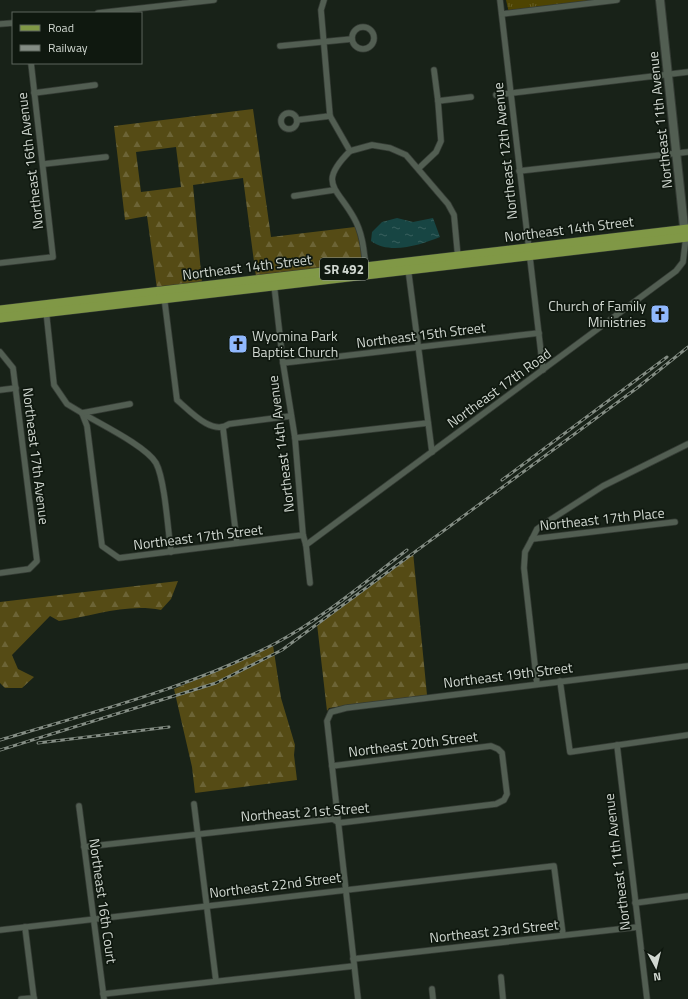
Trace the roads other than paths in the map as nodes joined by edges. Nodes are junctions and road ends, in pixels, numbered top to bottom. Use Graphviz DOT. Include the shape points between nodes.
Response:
graph roads {
  1 [pos="214,0"];
  2 [pos="324,0"];
  3 [pos="500,0"];
  4 [pos="617,0"];
  5 [pos="660,0"];
  6 [pos="107,12"];
  7 [pos="502,14"];
  8 [pos="12,23"];
  9 [pos="0,24"];
  10 [pos="352,39"];
  11 [pos="324,41"];
  12 [pos="280,46"];
  13 [pos="31,64"];
  14 [pos="434,70"];
  15 [pos="688,72"];
  16 [pos="668,74"];
  17 [pos="95,85"];
  18 [pos="34,93"];
  19 [pos="510,93"];
  20 [pos="496,94"];
  21 [pos="471,97"];
  22 [pos="438,101"];
  23 [pos="330,116"];
  24 [pos="297,120"];
  25 [pos="350,151"];
  26 [pos="688,152"];
  27 [pos="677,153"];
  28 [pos="106,157"];
  29 [pos="44,164"];
  30 [pos="419,168"];
  31 [pos="519,171"];
  32 [pos="334,190"];
  33 [pos="294,196"];
  34 [pos="687,233"];
  35 [pos="528,252"];
  36 [pos="459,260"];
  37 [pos="0,262"];
  38 [pos="408,266"];
  39 [pos="366,271"];
  40 [pos="274,282"];
  41 [pos="163,295"];
  42 [pos="46,309"];
  43 [pos="0,310"];
  44 [pos="0,318"];
  45 [pos="539,333"];
  46 [pos="419,348"];
  47 [pos="0,352"];
  48 [pos="283,363"];
  49 [pos="543,370"];
  50 [pos="16,388"];
  51 [pos="0,390"];
  52 [pos="130,404"];
  53 [pos="82,413"];
  54 [pos="291,416"];
  55 [pos="428,423"];
  56 [pos="223,428"];
  57 [pos="295,438"];
  58 [pos="688,444"];
  59 [pos="432,452"];
  60 [pos="675,522"];
  61 [pos="303,535"];
  62 [pos="532,538"];
  63 [pos="237,543"];
  64 [pos="306,545"];
  65 [pos="171,552"];
  66 [pos="0,573"];
  67 [pos="310,583"];
  68 [pos="688,666"];
  69 [pos="560,681"];
  70 [pos="538,684"];
  71 [pos="688,735"];
  72 [pos="616,745"];
  73 [pos="332,766"];
  74 [pos="504,800"];
  75 [pos="194,804"];
  76 [pos="79,806"];
  77 [pos="339,824"];
  78 [pos="197,833"];
  79 [pos="84,847"];
  80 [pos="346,889"];
  81 [pos="688,896"];
  82 [pos="635,903"];
  83 [pos="208,905"];
  84 [pos="94,919"];
  85 [pos="25,927"];
  86 [pos="638,927"];
  87 [pos="0,930"];
  88 [pos="563,935"];
  89 [pos="353,959"];
  90 [pos="354,966"];
  91 [pos="501,977"];
  92 [pos="216,981"];
  93 [pos="432,990"];
  94 [pos="104,997"];
  95 [pos="34,998"];
  96 [pos="21,999"];
  97 [pos="358,999"];
  98 [pos="433,999"];
  99 [pos="503,999"];
  100 [pos="647,999"];
  1 -- 6 [label="street"];
  2 -- 11 [label="street" via="321,10"];
  3 -- 7 [label="street, Northeast 12th Avenue"];
  4 -- 7 [label="street"];
  5 -- 16 [label="street, Northeast 11th Avenue"];
  7 -- 19 [label="street, Northeast 12th Avenue"];
  8 -- 9 [label="street"];
  10 -- 11 [label="street"];
  11 -- 12 [label="street"];
  11 -- 23 [label="street"];
  13 -- 18 [label="street, Northeast 16th Avenue"];
  14 -- 22 [label="street"];
  15 -- 16 [label="street"];
  16 -- 19 [label="street"];
  16 -- 27 [label="street, Northeast 11th Avenue"];
  17 -- 18 [label="street"];
  18 -- 29 [label="street, Northeast 16th Avenue"];
  19 -- 20 [label="street"];
  19 -- 31 [label="street, Northeast 12th Avenue"];
  21 -- 22 [label="street"];
  22 -- 30 [label="street" via="441,141 436,152"];
  23 -- 24 [label="street"];
  23 -- 25 [label="street"];
  25 -- 30 [label="street" via="372,145 390,148 406,155"];
  25 -- 32 [label="street" via="337,165 332,176"];
  26 -- 27 [label="street"];
  27 -- 31 [label="street"];
  27 -- 34 [label="street, Northeast 11th Avenue"];
  28 -- 29 [label="street"];
  29 -- 37 [label="street, Northeast 16th Avenue" via="53,257"];
  30 -- 36 [label="street" via="454,215"];
  31 -- 35 [label="street, Northeast 12th Avenue"];
  32 -- 33 [label="street"];
  32 -- 39 [label="street" via="354,218 362,235"];
  34 -- 35 [label="main road, Northeast 14th Street / SR 492"];
  34 -- 49 [label="street, Northeast 17th Road" via="683,262 676,271"];
  35 -- 36 [label="main road, Northeast 14th Street / SR 492"];
  35 -- 45 [label="street, Northeast 12th Avenue"];
  36 -- 38 [label="main road, Northeast 14th Street / SR 492"];
  38 -- 39 [label="main road, Northeast 14th Street / SR 492"];
  38 -- 46 [label="street"];
  39 -- 40 [label="main road, Northeast 14th Street / SR 492"];
  40 -- 41 [label="main road, Northeast 14th Street / SR 492"];
  40 -- 48 [label="street, Northeast 14th Avenue"];
  41 -- 42 [label="main road, Northeast 14th Street / SR 492"];
  41 -- 56 [label="street" via="177,400 215,428"];
  42 -- 43 [label="main road, Northeast 14th Street / SR 492"];
  42 -- 44 [label="main road, Northeast 14th Street / SR 492"];
  42 -- 53 [label="street" via="54,385 67,404"];
  45 -- 46 [label="street, Northeast 15th Street"];
  45 -- 49 [label="street, Northeast 12th Avenue"];
  46 -- 48 [label="street, Northeast 15th Street"];
  46 -- 55 [label="street"];
  47 -- 50 [label="street, Northeast 17th Avenue" via="13,368"];
  48 -- 54 [label="street, Northeast 14th Avenue"];
  49 -- 59 [label="street, Northeast 17th Road"];
  50 -- 51 [label="street"];
  50 -- 66 [label="street, Northeast 17th Avenue" via="37,561 29,569"];
  52 -- 53 [label="street"];
  53 -- 65 [label="street" via="143,450 156,463 161,480"];
  53 -- 65 [label="street, Northeast 17th Street" via="87,426 102,546 119,558"];
  54 -- 56 [label="street" via="229,424"];
  54 -- 57 [label="street, Northeast 14th Avenue"];
  55 -- 57 [label="street"];
  55 -- 59 [label="street"];
  56 -- 63 [label="street"];
  57 -- 61 [label="street, Northeast 14th Avenue"];
  58 -- 62 [label="street" via="600,487 537,529"];
  59 -- 64 [label="street, Northeast 17th Road"];
  60 -- 62 [label="street, Northeast 17th Place"];
  61 -- 63 [label="street, Northeast 17th Street"];
  61 -- 64 [label="street"];
  62 -- 70 [label="street" via="525,552 524,568"];
  63 -- 65 [label="street, Northeast 17th Street"];
  64 -- 67 [label="street"];
  68 -- 69 [label="street, Northeast 19th Street"];
  69 -- 70 [label="street, Northeast 19th Street"];
  69 -- 72 [label="street" via="570,752"];
  70 -- 73 [label="street, Northeast 19th Street" via="331,712 327,721"];
  71 -- 72 [label="street"];
  72 -- 82 [label="street, Northeast 11th Avenue"];
  73 -- 74 [label="street, Northeast 20th Street" via="491,746 502,753 507,794"];
  73 -- 77 [label="street"];
  74 -- 77 [label="street, Northeast 21st Street" via="496,804"];
  75 -- 78 [label="street"];
  76 -- 79 [label="street, Northeast 16th Court"];
  77 -- 78 [label="street, Northeast 21st Street" via="333,819"];
  77 -- 80 [label="street"];
  78 -- 79 [label="street, Northeast 21st Street"];
  78 -- 83 [label="street"];
  79 -- 84 [label="street, Northeast 16th Court"];
  80 -- 83 [label="street, Northeast 22nd Street"];
  80 -- 88 [label="street, Northeast 22nd Street" via="554,866"];
  80 -- 89 [label="street"];
  81 -- 82 [label="street"];
  82 -- 86 [label="street, Northeast 11th Avenue"];
  83 -- 84 [label="street, Northeast 22nd Street"];
  83 -- 92 [label="street"];
  84 -- 85 [label="street, Northeast 22nd Street"];
  84 -- 94 [label="street, Northeast 16th Court"];
  85 -- 87 [label="street, Northeast 22nd Street"];
  85 -- 95 [label="street"];
  86 -- 88 [label="street, Northeast 23rd Street"];
  86 -- 100 [label="street, Northeast 11th Avenue"];
  88 -- 89 [label="street, Northeast 23rd Street"];
  89 -- 90 [label="street"];
  90 -- 92 [label="street"];
  90 -- 97 [label="street"];
  91 -- 99 [label="street"];
  92 -- 94 [label="street"];
  93 -- 98 [label="street"];
  95 -- 96 [label="street"];
}
